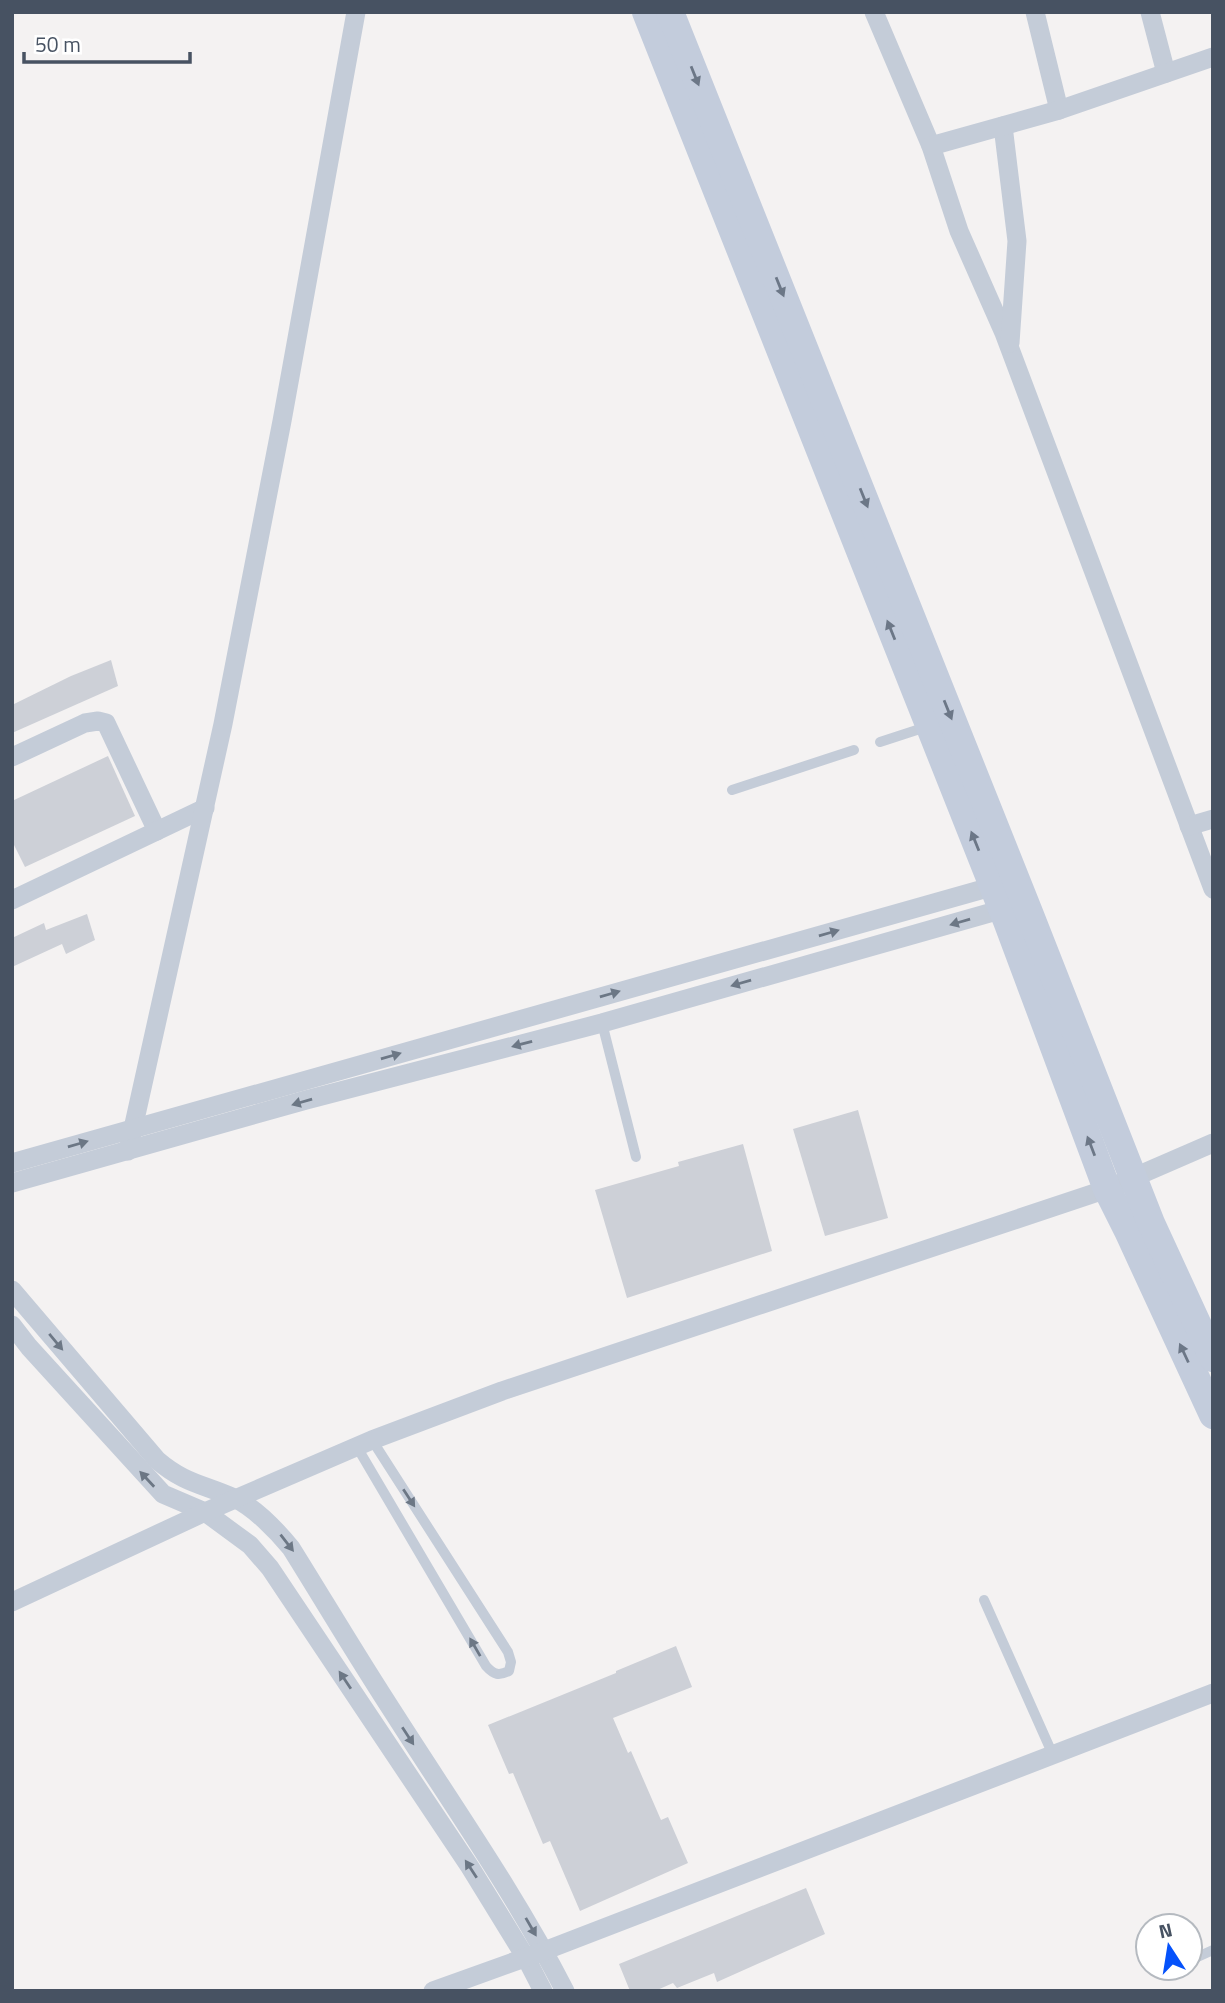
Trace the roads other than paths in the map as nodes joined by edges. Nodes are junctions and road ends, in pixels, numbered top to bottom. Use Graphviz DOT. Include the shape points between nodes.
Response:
graph roads {
  1 [pos="356,12"];
  2 [pos="646,12"];
  3 [pos="670,12"];
  4 [pos="874,12"];
  5 [pos="1035,12"];
  6 [pos="1150,12"];
  7 [pos="1213,57"];
  8 [pos="1166,73"];
  9 [pos="1059,110"];
  10 [pos="1003,127"];
  11 [pos="931,146"];
  12 [pos="1010,351"];
  13 [pos="929,726"];
  14 [pos="880,742"];
  15 [pos="854,750"];
  16 [pos="12,757"];
  17 [pos="732,790"];
  18 [pos="205,808"];
  19 [pos="1213,819"];
  20 [pos="1189,826"];
  21 [pos="157,831"];
  22 [pos="1206,854"];
  23 [pos="1213,889"];
  24 [pos="1009,895"];
  25 [pos="12,900"];
  26 [pos="601,1023"];
  27 [pos="133,1129"];
  28 [pos="1205,1147"];
  29 [pos="128,1151"];
  30 [pos="636,1157"];
  31 [pos="12,1163"];
  32 [pos="1134,1178"];
  33 [pos="12,1183"];
  34 [pos="1107,1189"];
  35 [pos="12,1290"];
  36 [pos="12,1325"];
  37 [pos="1213,1358"];
  38 [pos="1213,1415"];
  39 [pos="365,1444"];
  40 [pos="236,1499"];
  41 [pos="205,1512"];
  42 [pos="984,1600"];
  43 [pos="12,1602"];
  44 [pos="1213,1693"];
  45 [pos="1053,1755"];
  46 [pos="535,1954"];
  47 [pos="433,1991"];
  48 [pos="543,1991"];
  49 [pos="565,1991"];
  1 -- 18 [label="street"];
  13 -- 2 [label="main road, one-way"];
  3 -- 24 [label="main road, one-way"];
  4 -- 11 [label="street"];
  5 -- 9 [label="street"];
  6 -- 8 [label="street"];
  7 -- 8 [label="street"];
  8 -- 9 [label="street"];
  9 -- 10 [label="street"];
  10 -- 11 [label="street"];
  10 -- 12 [label="street" via="1017,240"];
  11 -- 12 [label="street" via="959,231"];
  12 -- 20 [label="street"];
  13 -- 14 [label="lane"];
  24 -- 13 [label="main road, one-way"];
  15 -- 17 [label="lane"];
  16 -- 21 [label="street" via="85,723 106,723"];
  18 -- 21 [label="street"];
  18 -- 27 [label="street"];
  19 -- 20 [label="street"];
  20 -- 22 [label="street"];
  21 -- 25 [label="street"];
  22 -- 23 [label="street"];
  24 -- 26 [label="street, one-way"];
  27 -- 24 [label="street, one-way"];
  24 -- 32 [label="main road"];
  34 -- 24 [label="main road, one-way"];
  26 -- 29 [label="street, one-way"];
  26 -- 30 [label="lane"];
  27 -- 29 [label="street"];
  31 -- 27 [label="street, one-way"];
  28 -- 32 [label="street"];
  29 -- 33 [label="street"];
  32 -- 34 [label="street"];
  32 -- 37 [label="main road"];
  38 -- 34 [label="main road, one-way"];
  34 -- 39 [label="street" via="502,1391"];
  35 -- 40 [label="street, one-way" via="157,1460 190,1483"];
  41 -- 36 [label="street, one-way" via="163,1494 151,1483"];
  39 -- 39 [label="lane, one-way" via="508,1652 509,1671 500,1675 486,1666"];
  39 -- 40 [label="street"];
  40 -- 41 [label="street"];
  40 -- 46 [label="street, one-way" via="272,1526 291,1548 502,1878"];
  41 -- 43 [label="street"];
  46 -- 41 [label="street, one-way" via="470,1867 270,1568 250,1545"];
  42 -- 45 [label="lane"];
  44 -- 45 [label="street"];
  45 -- 46 [label="street"];
  46 -- 47 [label="street"];
  46 -- 48 [label="street"];
  46 -- 49 [label="street"];
}
